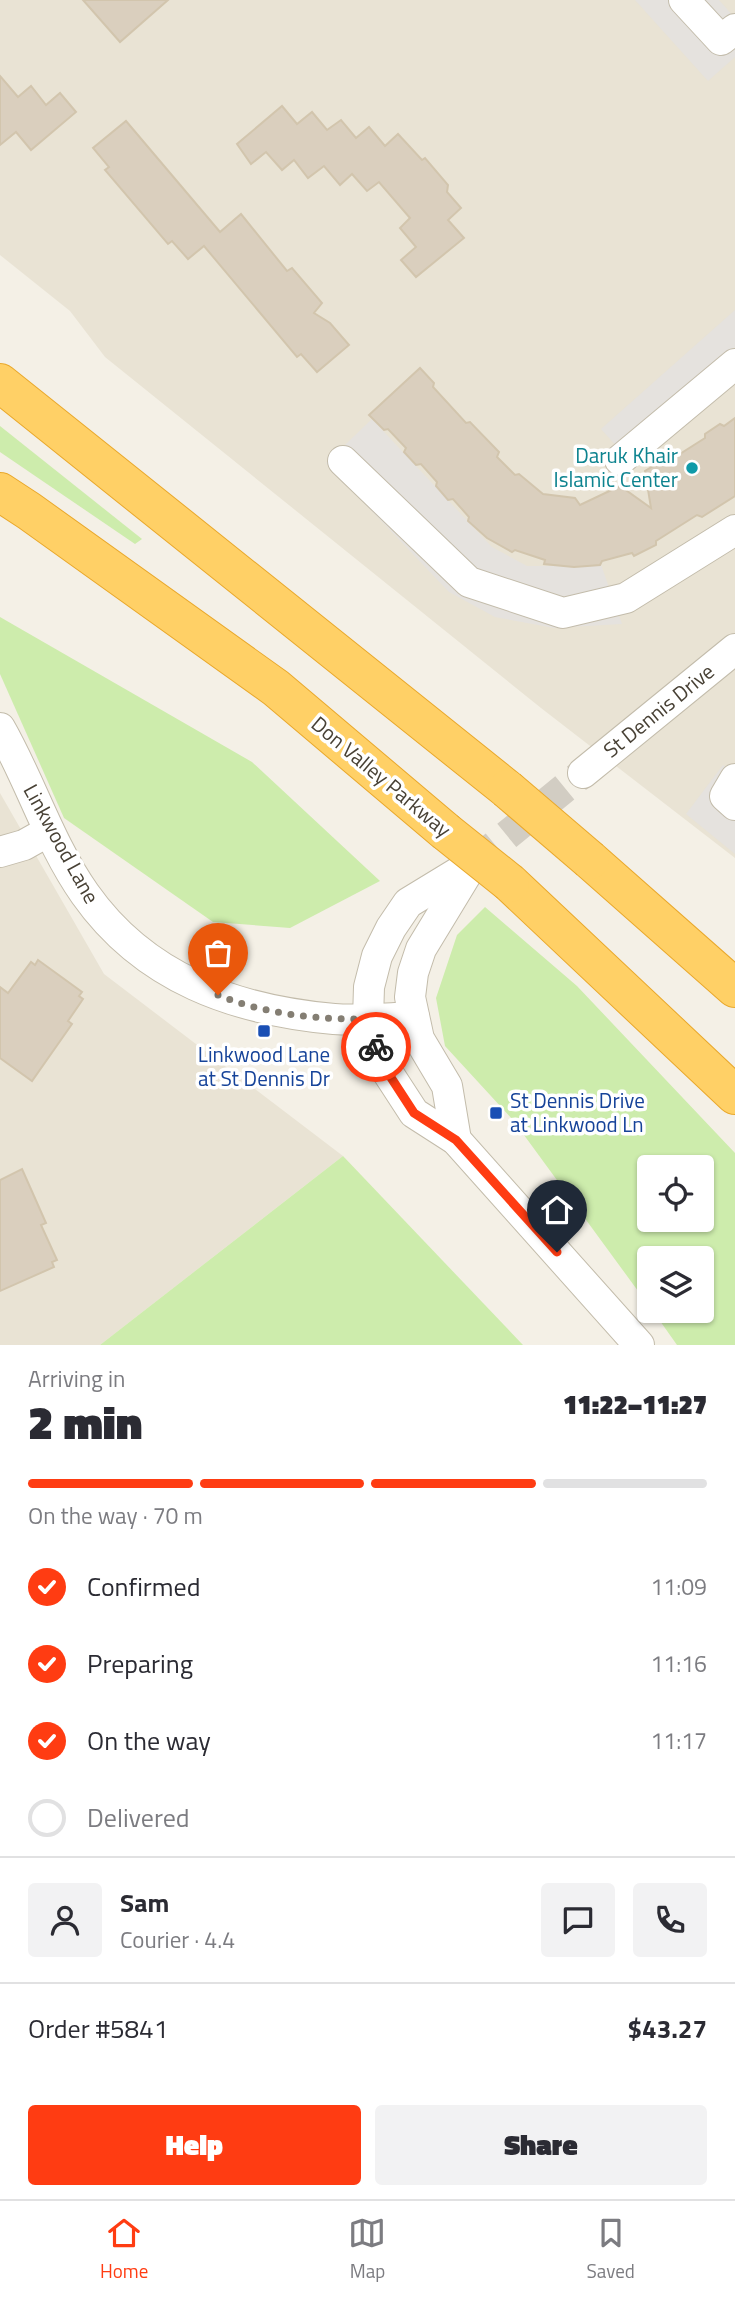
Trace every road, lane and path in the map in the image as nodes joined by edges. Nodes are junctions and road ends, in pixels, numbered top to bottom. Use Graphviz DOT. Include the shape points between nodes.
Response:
graph roads {
  1 [pos="684,0"];
  2 [pos="735,29"];
  3 [pos="735,364"];
  4 [pos="0,383"];
  5 [pos="620,460"];
  6 [pos="343,461"];
  7 [pos="0,492"];
  8 [pos="735,530"];
  9 [pos="735,649"];
  10 [pos="0,728"];
  11 [pos="583,773"];
  12 [pos="735,779"];
  13 [pos="735,805"];
  14 [pos="49,831"];
  15 [pos="0,852"];
  16 [pos="735,988"];
  17 [pos="414,1017"];
  18 [pos="368,1019"];
  19 [pos="735,1095"];
  20 [pos="456,1140"];
  21 [pos="639,1345"];
  1 -- 2 [label="street" via="721,40"];
  3 -- 5 [label="street"];
  4 -- 16 [label="highway, bridge" via="507,789"];
  6 -- 8 [label="street" via="470,582 564,613 626,598"];
  7 -- 19 [label="highway, Don Valley Parkway, bridge" via="276,688 510,883"];
  9 -- 11 [label="street, St Dennis Drive"];
  10 -- 14 [label="street, Linkwood Lane"];
  12 -- 13 [label="street" via="725,796"];
  14 -- 15 [label="street"];
  14 -- 18 [label="street, Linkwood Lane" via="105,920 164,970 236,1003 335,1019"];
  17 -- 18 [label="street, Linkwood Lane"];
  17 -- 18 [label="street" via="410,997 421,949 472,864 408,903 391,928 369,987"];
  17 -- 20 [label="street" via="419,1039 447,1086"];
  18 -- 20 [label="street" via="388,1073 414,1113"];
  20 -- 21 [label="street"];
}
